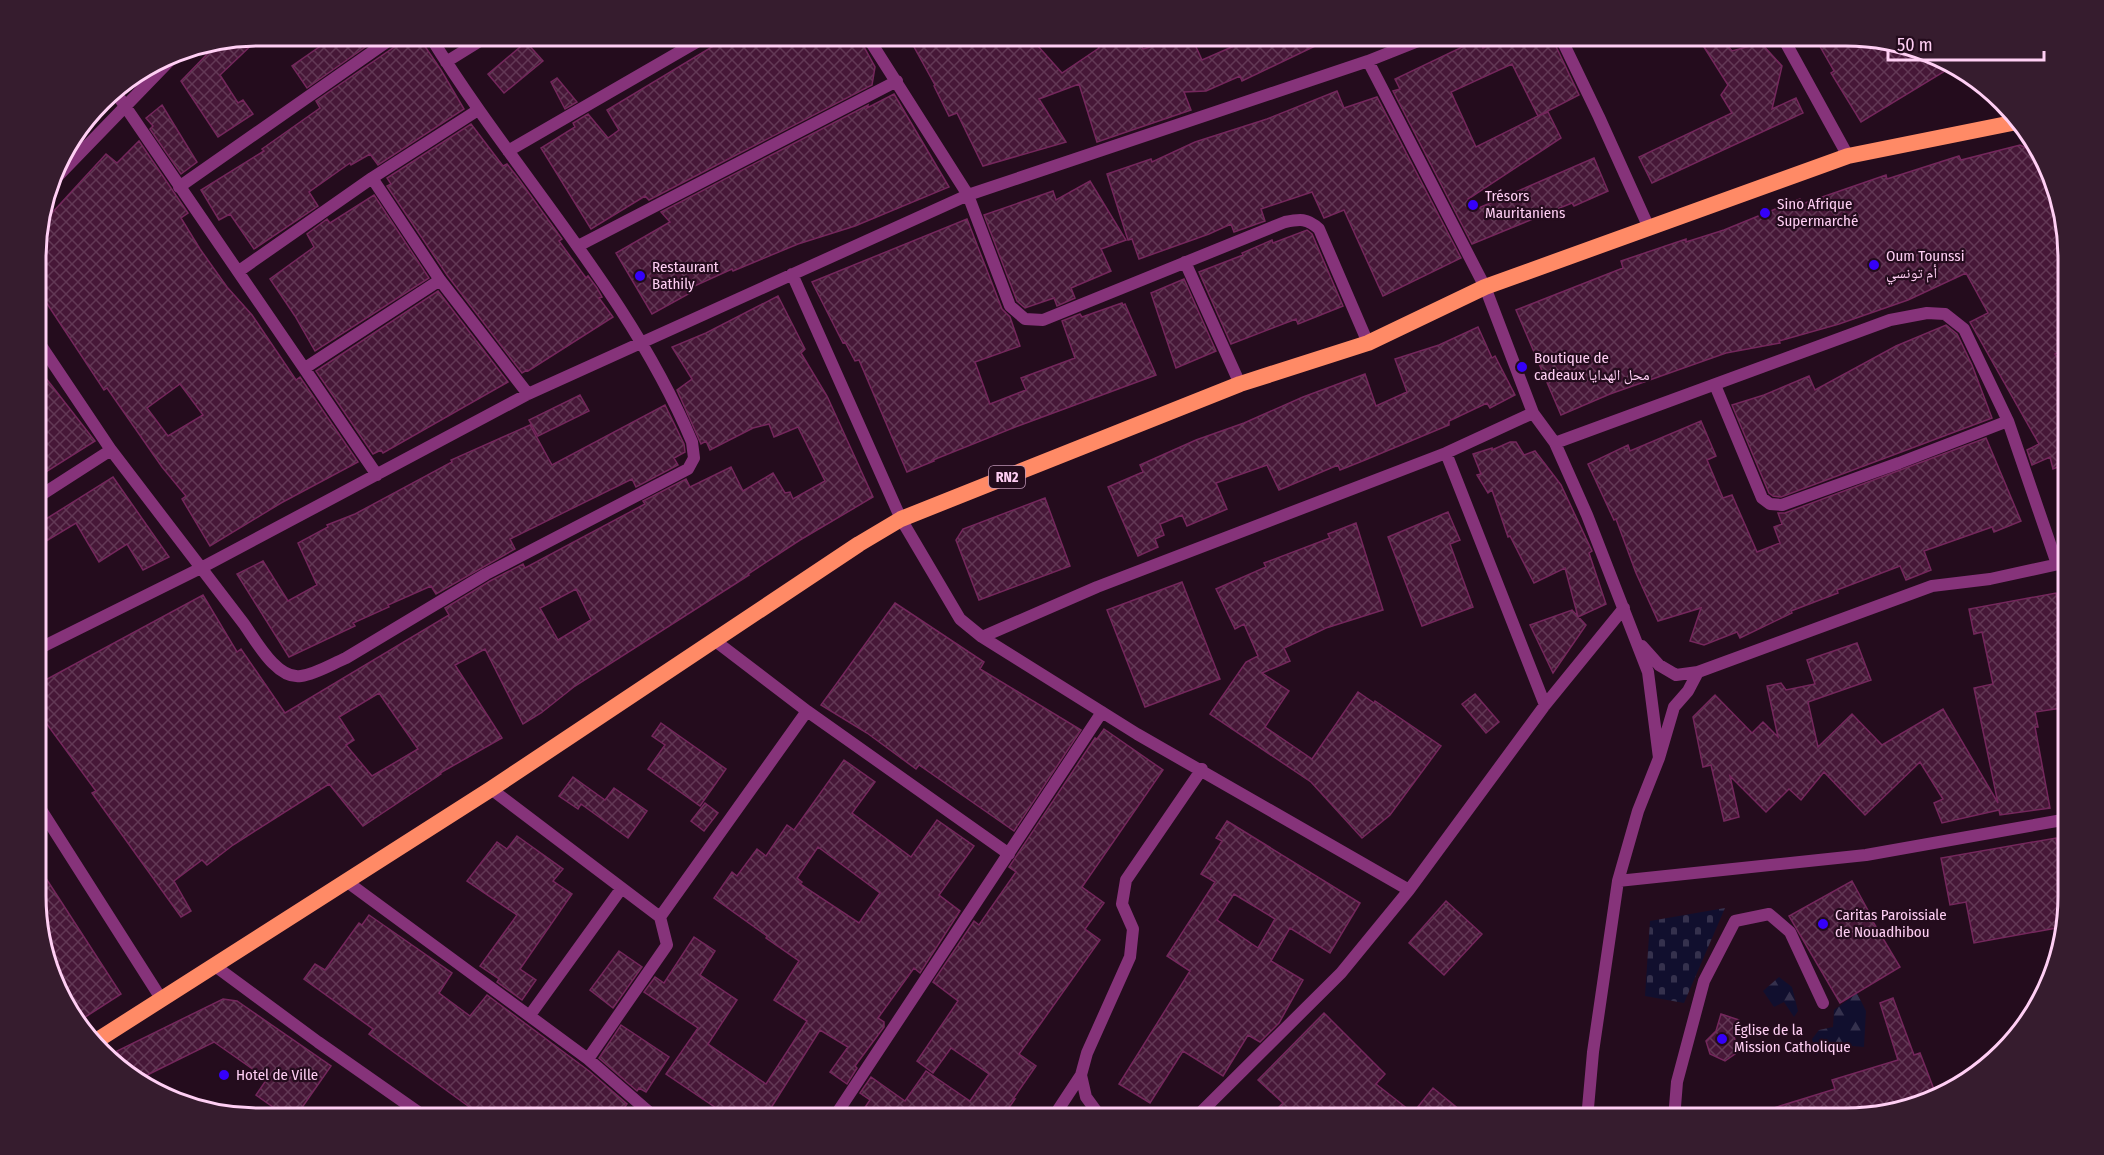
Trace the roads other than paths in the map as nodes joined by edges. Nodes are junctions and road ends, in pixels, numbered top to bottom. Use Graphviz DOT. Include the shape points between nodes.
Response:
graph roads {
  1 [pos="381,46"];
  2 [pos="436,46"];
  3 [pos="472,46"];
  4 [pos="690,46"];
  5 [pos="874,46"];
  6 [pos="1406,46"];
  7 [pos="1565,46"];
  8 [pos="1788,46"];
  9 [pos="1368,61"];
  10 [pos="446,62"];
  11 [pos="160,71"];
  12 [pos="897,81"];
  13 [pos="120,98"];
  14 [pos="126,106"];
  15 [pos="478,110"];
  16 [pos="2009,124"];
  17 [pos="508,151"];
  18 [pos="1848,156"];
  19 [pos="68,166"];
  20 [pos="372,178"];
  21 [pos="179,187"];
  22 [pos="968,195"];
  23 [pos="1649,228"];
  24 [pos="578,246"];
  25 [pos="1185,262"];
  26 [pos="239,271"];
  27 [pos="792,274"];
  28 [pos="440,280"];
  29 [pos="1485,287"];
  30 [pos="643,342"];
  31 [pos="1368,342"];
  32 [pos="46,353"];
  33 [pos="305,368"];
  34 [pos="1240,384"];
  35 [pos="1715,385"];
  36 [pos="528,394"];
  37 [pos="1533,413"];
  38 [pos="2008,421"];
  39 [pos="1555,443"];
  40 [pos="111,450"];
  41 [pos="1446,453"];
  42 [pos="377,475"];
  43 [pos="46,492"];
  44 [pos="901,519"];
  45 [pos="2057,551"];
  46 [pos="2057,564"];
  47 [pos="201,568"];
  48 [pos="1624,608"];
  49 [pos="982,637"];
  50 [pos="714,640"];
  51 [pos="1638,642"];
  52 [pos="46,645"];
  53 [pos="1698,672"];
  54 [pos="1545,705"];
  55 [pos="807,711"];
  56 [pos="1102,712"];
  57 [pos="1659,758"];
  58 [pos="1202,769"];
  59 [pos="491,789"];
  60 [pos="46,818"];
  61 [pos="2058,821"];
  62 [pos="1009,854"];
  63 [pos="346,881"];
  64 [pos="1618,881"];
  65 [pos="621,889"];
  66 [pos="1408,890"];
  67 [pos="660,917"];
  68 [pos="215,966"];
  69 [pos="162,1000"];
  70 [pos="1823,1003"];
  71 [pos="530,1015"];
  72 [pos="101,1038"];
  73 [pos="588,1059"];
  74 [pos="1081,1075"];
  75 [pos="412,1108"];
  76 [pos="644,1108"];
  77 [pos="840,1108"];
  78 [pos="1059,1108"];
  79 [pos="1094,1108"];
  80 [pos="1205,1108"];
  81 [pos="1588,1108"];
  82 [pos="1675,1108"];
  1 -- 21 [label="street"];
  2 -- 10 [label="street"];
  3 -- 10 [label="street"];
  4 -- 17 [label="street"];
  5 -- 12 [label="street"];
  6 -- 9 [label="street"];
  7 -- 23 [label="street"];
  8 -- 18 [label="street"];
  9 -- 22 [label="street"];
  9 -- 29 [label="street"];
  10 -- 15 [label="street"];
  11 -- 14 [label="street"];
  12 -- 22 [label="street"];
  12 -- 24 [label="street"];
  13 -- 14 [label="street"];
  14 -- 19 [label="street"];
  14 -- 21 [label="street"];
  15 -- 17 [label="street"];
  15 -- 20 [label="street"];
  16 -- 18 [label="highway, RN2"];
  17 -- 24 [label="street"];
  18 -- 23 [label="highway, RN2"];
  20 -- 26 [label="street"];
  20 -- 28 [label="street"];
  21 -- 26 [label="street"];
  22 -- 25 [label="street" via="1010,306 1025,319 1043,320"];
  22 -- 27 [label="street"];
  23 -- 29 [label="highway, RN2"];
  24 -- 30 [label="street"];
  25 -- 31 [label="street" via="1285,222 1311,222 1319,229"];
  25 -- 34 [label="street"];
  26 -- 33 [label="street"];
  27 -- 30 [label="street"];
  27 -- 44 [label="street"];
  28 -- 33 [label="street"];
  28 -- 36 [label="street"];
  29 -- 31 [label="highway, RN2"];
  29 -- 37 [label="street"];
  30 -- 36 [label="street"];
  30 -- 47 [label="street" via="692,442 694,458 688,469 486,574 346,658 301,677 285,675"];
  31 -- 34 [label="highway, RN2"];
  32 -- 40 [label="street"];
  33 -- 42 [label="street"];
  34 -- 44 [label="highway, RN2"];
  35 -- 38 [label="street" via="1890,320 1945,314 1964,329"];
  35 -- 38 [label="street" via="1762,498 1770,504 1782,505 1803,498"];
  35 -- 39 [label="street"];
  36 -- 42 [label="street"];
  37 -- 39 [label="street"];
  37 -- 41 [label="street"];
  38 -- 45 [label="street"];
  39 -- 48 [label="street"];
  40 -- 43 [label="street"];
  40 -- 47 [label="street"];
  41 -- 49 [label="street" via="1097,587"];
  41 -- 54 [label="street"];
  42 -- 47 [label="street"];
  44 -- 49 [label="street" via="960,619"];
  44 -- 50 [label="highway, RN2"];
  46 -- 53 [label="street" via="1990,579 1932,586"];
  47 -- 52 [label="street"];
  48 -- 51 [label="street"];
  48 -- 54 [label="street"];
  49 -- 56 [label="street"];
  50 -- 55 [label="street"];
  50 -- 59 [label="highway, RN2"];
  51 -- 53 [label="street" via="1659,665 1676,675"];
  51 -- 57 [label="street" via="1648,672"];
  53 -- 57 [label="street" via="1674,707"];
  54 -- 66 [label="street"];
  55 -- 62 [label="street"];
  55 -- 67 [label="street"];
  56 -- 58 [label="street"];
  56 -- 62 [label="street"];
  57 -- 64 [label="street" via="1638,811"];
  58 -- 66 [label="street"];
  58 -- 74 [label="street" via="1126,880 1122,904 1133,929 1130,957"];
  59 -- 63 [label="highway, RN2"];
  59 -- 65 [label="street"];
  60 -- 69 [label="street"];
  61 -- 64 [label="street" via="1866,855"];
  62 -- 77 [label="street"];
  63 -- 68 [label="highway, RN2"];
  63 -- 71 [label="street"];
  64 -- 81 [label="street"];
  65 -- 67 [label="street"];
  65 -- 71 [label="street"];
  66 -- 80 [label="street" via="1341,973"];
  67 -- 73 [label="street" via="668,945"];
  68 -- 69 [label="highway, RN2"];
  68 -- 75 [label="street"];
  69 -- 72 [label="highway, RN2"];
  70 -- 82 [label="street" via="1790,932 1769,914 1735,921 1704,981 1677,1082"];
  71 -- 73 [label="street"];
  73 -- 76 [label="street"];
  74 -- 78 [label="street"];
  74 -- 79 [label="street" via="1086,1097"];
}
